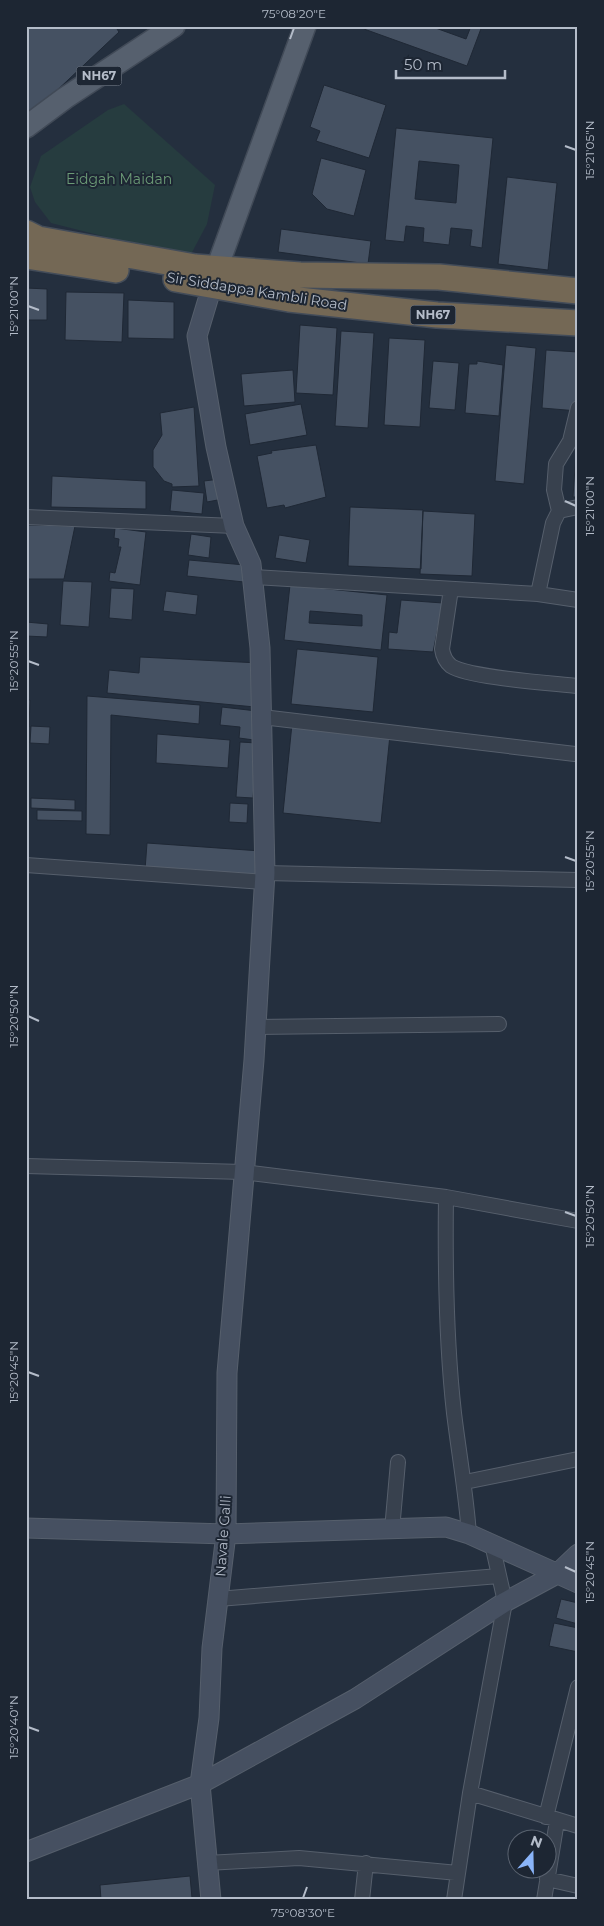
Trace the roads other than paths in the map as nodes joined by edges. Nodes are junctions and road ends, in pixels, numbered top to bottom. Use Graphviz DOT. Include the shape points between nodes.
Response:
graph roads {
  1 [pos="174,26"];
  2 [pos="304,26"];
  3 [pos="26,127"];
  4 [pos="26,233"];
  5 [pos="26,256"];
  6 [pos="215,277"];
  7 [pos="578,291"];
  8 [pos="578,323"];
  9 [pos="578,408"];
  10 [pos="578,507"];
  11 [pos="559,511"];
  12 [pos="26,518"];
  13 [pos="234,526"];
  14 [pos="252,577"];
  15 [pos="451,589"];
  16 [pos="538,594"];
  17 [pos="578,600"];
  18 [pos="578,686"];
  19 [pos="262,717"];
  20 [pos="575,754"];
  21 [pos="26,865"];
  22 [pos="265,877"];
  23 [pos="578,880"];
  24 [pos="499,1024"];
  25 [pos="256,1027"];
  26 [pos="26,1166"];
  27 [pos="243,1172"];
  28 [pos="446,1197"];
  29 [pos="578,1221"];
  30 [pos="578,1459"];
  31 [pos="398,1462"];
  32 [pos="465,1482"];
  33 [pos="26,1528"];
  34 [pos="392,1530"];
  35 [pos="226,1534"];
  36 [pos="469,1534"];
  37 [pos="492,1544"];
  38 [pos="578,1554"];
  39 [pos="557,1574"];
  40 [pos="499,1576"];
  41 [pos="578,1583"];
  42 [pos="218,1599"];
  43 [pos="505,1602"];
  44 [pos="578,1687"];
  45 [pos="200,1784"];
  46 [pos="470,1794"];
  47 [pos="552,1819"];
  48 [pos="578,1826"];
  49 [pos="26,1852"];
  50 [pos="207,1863"];
  51 [pos="366,1863"];
  52 [pos="458,1873"];
  53 [pos="547,1879"];
  54 [pos="578,1886"];
  55 [pos="211,1900"];
  56 [pos="362,1900"];
  57 [pos="454,1900"];
  58 [pos="544,1900"];
  1 -- 3 [label="main road, NH67"];
  2 -- 6 [label="main road"];
  4 -- 6 [label="highway, NH67" via="38,239 195,266"];
  5 -- 6 [label="highway, Sir Siddappa Kambli Road / NH67"];
  6 -- 7 [label="highway, Sir Siddappa Kambli Road / NH67" via="440,277"];
  6 -- 8 [label="highway, Sir Siddappa Kambli Road / NH67" via="289,300 437,315"];
  6 -- 13 [label="street, Navale Galli" via="197,336 216,447"];
  9 -- 11 [label="street" via="570,441 556,464 554,490"];
  10 -- 11 [label="street"];
  11 -- 16 [label="street" via="553,523"];
  12 -- 13 [label="street"];
  13 -- 14 [label="street, Navale Galli" via="251,564"];
  14 -- 15 [label="street"];
  14 -- 19 [label="street, Navale Galli" via="260,648"];
  15 -- 16 [label="street"];
  15 -- 18 [label="street" via="442,650 444,659 452,666 486,675"];
  16 -- 17 [label="street"];
  19 -- 20 [label="street"];
  19 -- 22 [label="street, Navale Galli"];
  21 -- 22 [label="street"];
  22 -- 23 [label="street"];
  22 -- 25 [label="street, Navale Galli"];
  24 -- 25 [label="street"];
  25 -- 27 [label="street, Navale Galli"];
  26 -- 27 [label="street"];
  27 -- 28 [label="street"];
  27 -- 35 [label="street, Navale Galli" via="227,1373"];
  28 -- 29 [label="street"];
  28 -- 32 [label="street" via="445,1300 454,1414"];
  30 -- 32 [label="street"];
  31 -- 34 [label="street"];
  32 -- 36 [label="street"];
  33 -- 35 [label="street"];
  34 -- 35 [label="street"];
  34 -- 36 [label="street" via="446,1528"];
  35 -- 42 [label="street, Navale Galli"];
  36 -- 37 [label="street"];
  37 -- 39 [label="street"];
  37 -- 40 [label="street"];
  38 -- 39 [label="street"];
  39 -- 41 [label="street"];
  39 -- 43 [label="street"];
  40 -- 42 [label="street"];
  40 -- 43 [label="street"];
  42 -- 45 [label="street, Navale Galli"];
  43 -- 45 [label="street" via="355,1699"];
  43 -- 46 [label="street"];
  44 -- 47 [label="street"];
  45 -- 49 [label="street"];
  45 -- 50 [label="street, Navale Galli"];
  46 -- 47 [label="street"];
  46 -- 52 [label="street"];
  47 -- 48 [label="street"];
  47 -- 53 [label="street"];
  50 -- 51 [label="street" via="299,1858"];
  50 -- 55 [label="street, Navale Galli"];
  51 -- 52 [label="street"];
  51 -- 56 [label="street"];
  52 -- 57 [label="street"];
  53 -- 54 [label="street"];
  53 -- 58 [label="street"];
}
